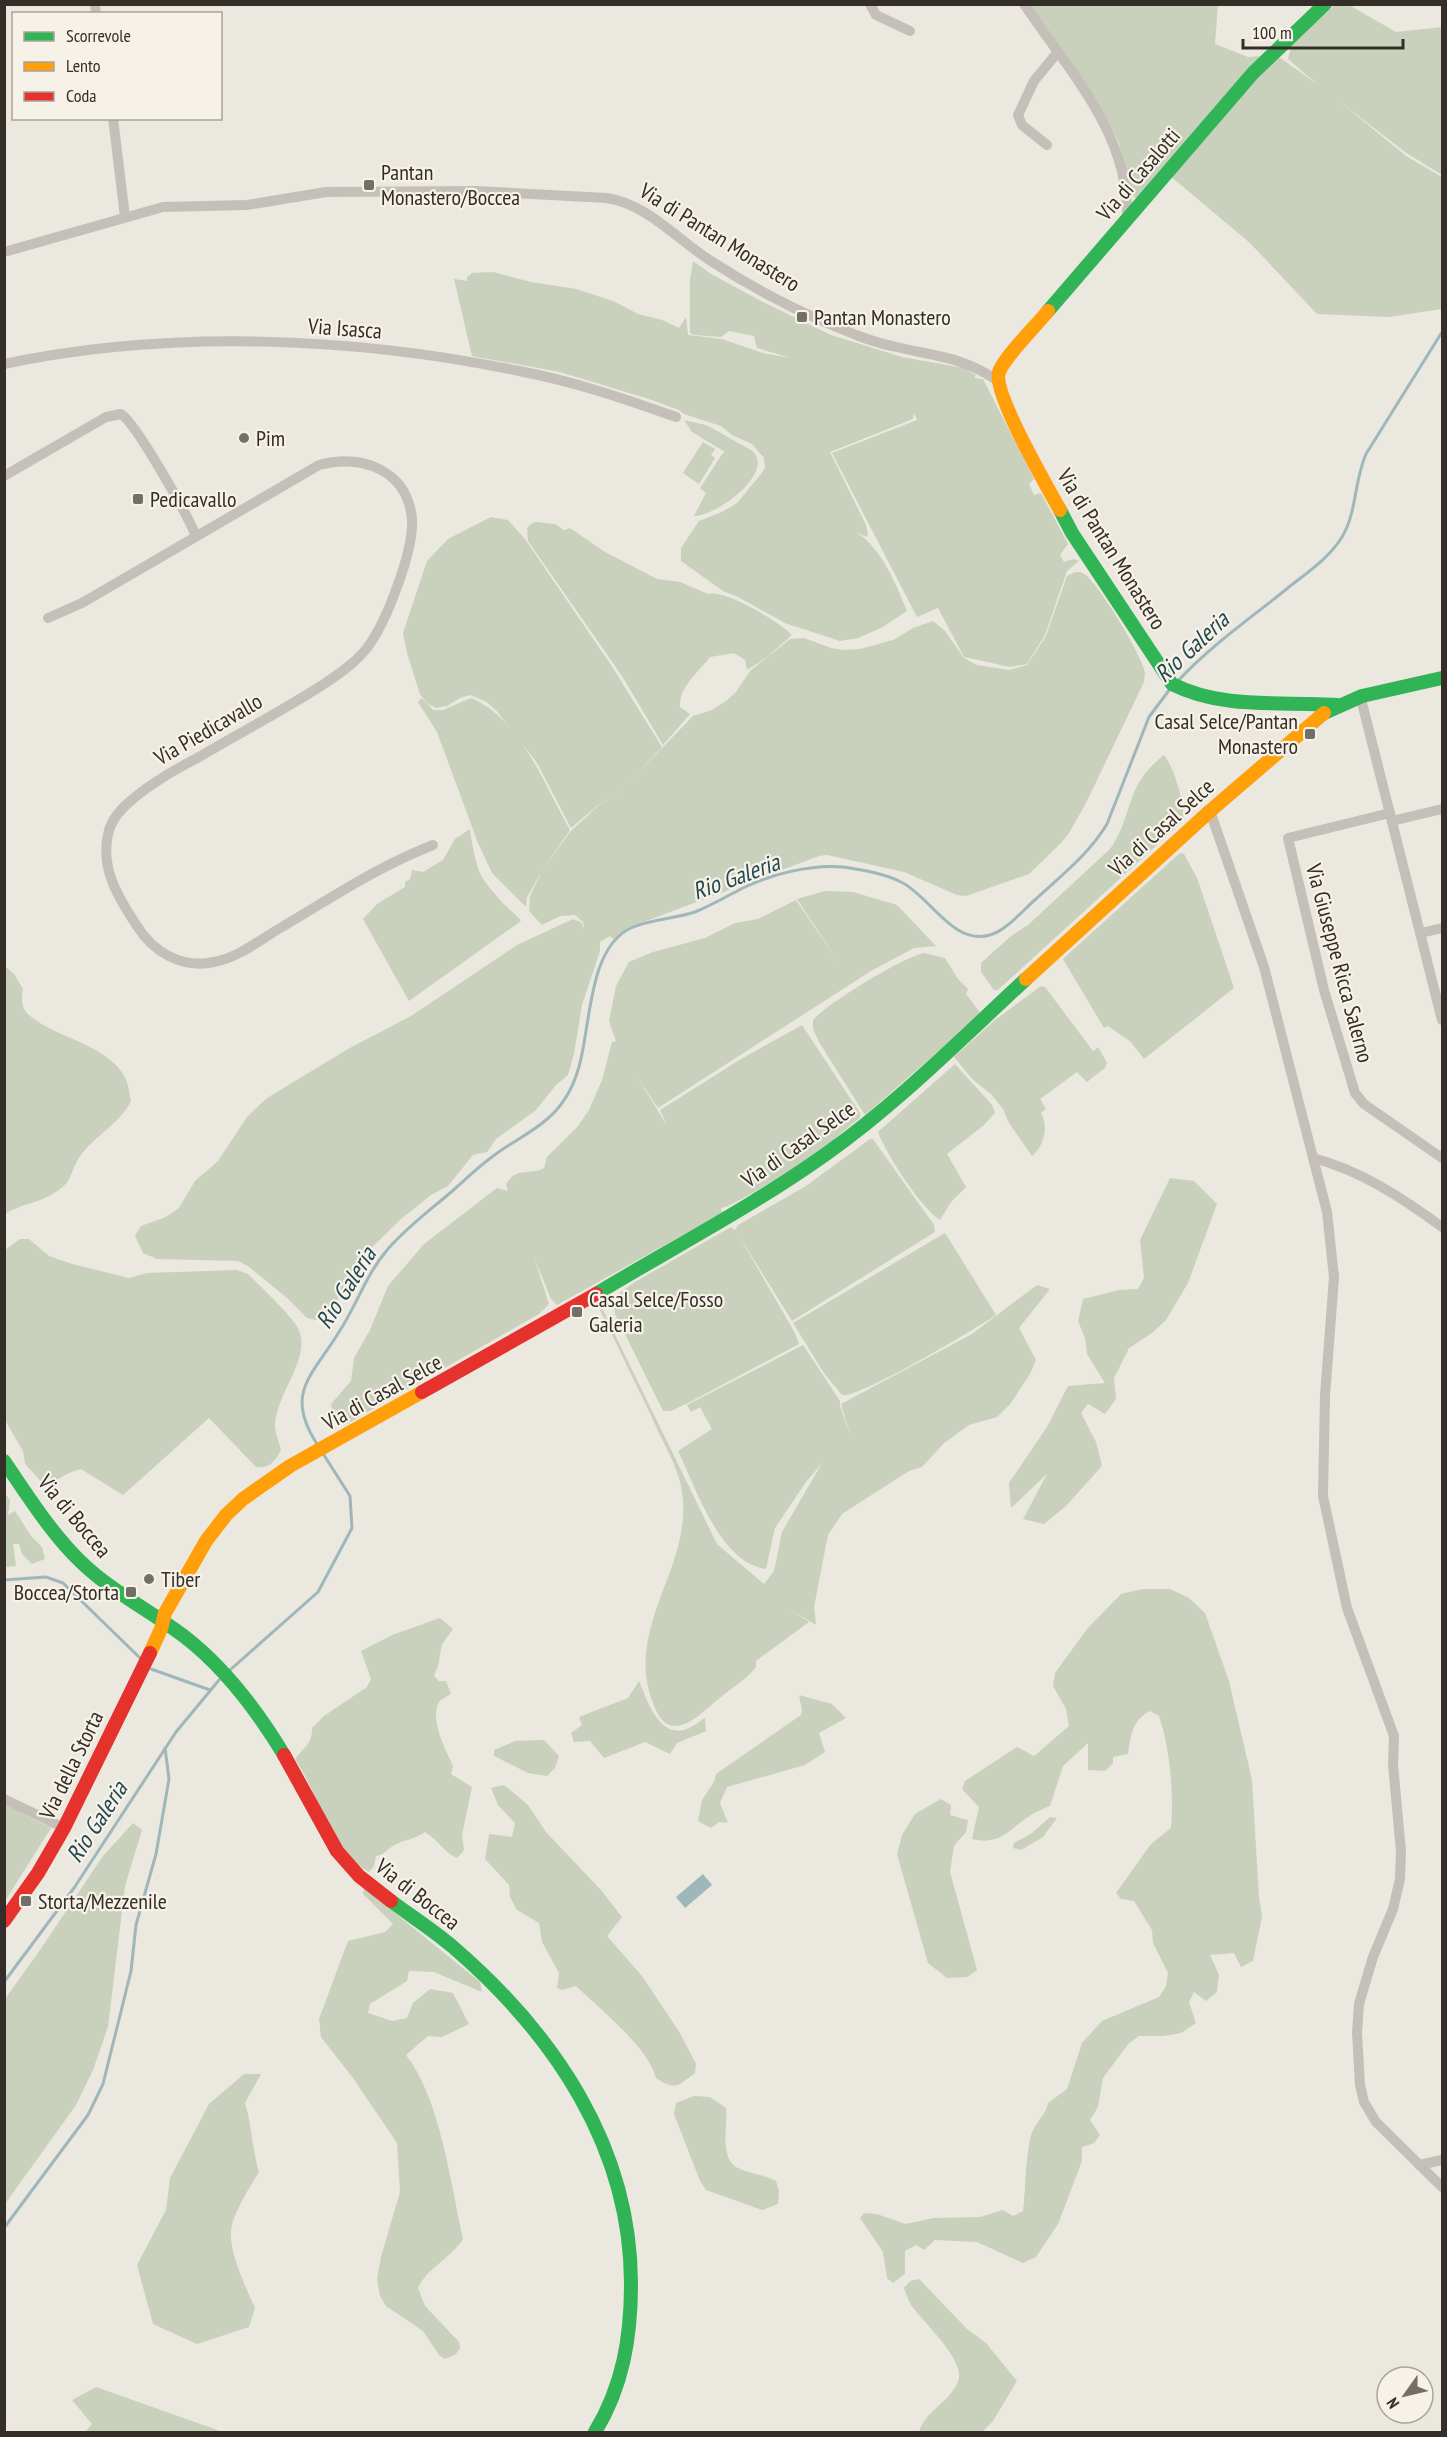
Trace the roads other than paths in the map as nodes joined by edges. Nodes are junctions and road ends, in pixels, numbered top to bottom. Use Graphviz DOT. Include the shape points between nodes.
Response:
graph roads {
  1 [pos="870,4"];
  2 [pos="1024,4"];
  3 [pos="1325,4"];
  4 [pos="910,31"];
  5 [pos="1056,53"];
  6 [pos="113,120"];
  7 [pos="1047,146"];
  8 [pos="125,217"];
  9 [pos="1127,218"];
  10 [pos="4,252"];
  11 [pos="4,364"];
  12 [pos="998,381"];
  13 [pos="676,417"];
  14 [pos="4,476"];
  15 [pos="196,536"];
  16 [pos="48,618"];
  17 [pos="1443,678"];
  18 [pos="1360,695"];
  19 [pos="1337,705"];
  20 [pos="1443,809"];
  21 [pos="1210,811"];
  22 [pos="1391,817"];
  23 [pos="433,845"];
  24 [pos="1443,928"];
  25 [pos="1421,933"];
  26 [pos="1443,1020"];
  27 [pos="1313,1158"];
  28 [pos="1443,1158"];
  29 [pos="1443,1227"];
  30 [pos="4,1461"];
  31 [pos="163,1622"];
  32 [pos="4,1799"];
  33 [pos="64,1828"];
  34 [pos="4,1921"];
  35 [pos="1443,2160"];
  36 [pos="1419,2166"];
  37 [pos="1443,2187"];
  38 [pos="595,2433"];
  1 -- 4 [label="street" via="876,15"];
  2 -- 5 [label="street"];
  3 -- 9 [label="main road, Via di Casalotti" via="1253,73"];
  5 -- 7 [label="street" via="1034,81 1018,115 1022,124"];
  5 -- 9 [label="street" via="1095,106 1114,144 1126,189"];
  6 -- 8 [label="street"];
  8 -- 10 [label="street, Via di Pantan Monastero"];
  8 -- 12 [label="street, Via di Pantan Monastero" via="163,207 252,204 333,191 477,191 615,199 644,212 722,268 805,313 881,343 968,363"];
  9 -- 12 [label="main road, Via di Casalotti" via="1009,357"];
  11 -- 13 [label="street, Via Isasca" via="119,346 227,341 379,349 521,371 576,384"];
  12 -- 19 [label="main road, Via di Pantan Monastero" via="1014,423 1070,530 1172,684 1196,694 1256,702"];
  14 -- 15 [label="street" via="106,417 121,414 142,440"];
  15 -- 16 [label="street, Via Piedicavallo" via="82,603"];
  15 -- 23 [label="street, Via Piedicavallo" via="319,465 339,461 358,461 387,474 406,499 412,520 396,590 375,636 355,661 317,689 146,789 113,822 106,845 110,878 142,934 158,950 180,961 198,964 222,960 400,858"];
  17 -- 18 [label="main road, Via di Casal Selce"];
  18 -- 19 [label="main road, Via di Casal Selce"];
  18 -- 22 [label="street"];
  19 -- 21 [label="main road, Via di Casal Selce"];
  20 -- 22 [label="street"];
  21 -- 27 [label="street" via="1264,967"];
  21 -- 31 [label="main road, Via di Casal Selce" via="887,1106 826,1154 559,1316 290,1466 243,1499 213,1531"];
  22 -- 25 [label="street"];
  22 -- 28 [label="street, Via Giuseppe Ricca Salerno" via="1288,838 1321,976 1355,1093 1364,1104"];
  24 -- 25 [label="street"];
  25 -- 26 [label="street"];
  27 -- 29 [label="street" via="1353,1172"];
  27 -- 36 [label="street" via="1329,1224 1334,1277 1325,1396 1323,1496 1347,1608 1394,1731 1401,1861 1393,1909 1359,2004 1360,2085 1364,2102 1376,2122"];
  30 -- 31 [label="main road, Via di Boccea" via="76,1557"];
  31 -- 33 [label="main road, Via della Storta"];
  31 -- 38 [label="main road, Via di Boccea" via="215,1664 230,1683 287,1758 344,1860 463,1955 496,1988 557,2058 598,2126 624,2203 633,2283 622,2372 614,2398"];
  32 -- 33 [label="street"];
  33 -- 34 [label="main road, Via della Storta"];
  35 -- 36 [label="street"];
  36 -- 37 [label="street"];
}
